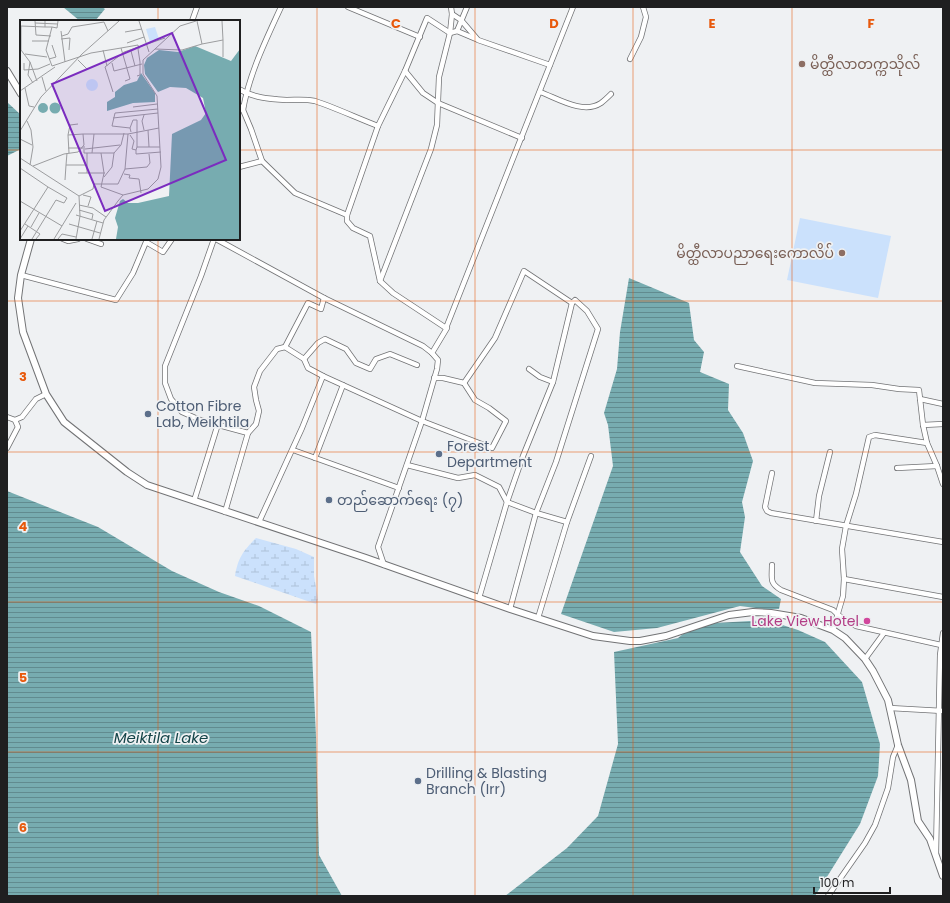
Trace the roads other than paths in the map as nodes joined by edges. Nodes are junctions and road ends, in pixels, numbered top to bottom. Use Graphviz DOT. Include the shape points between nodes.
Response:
graph roads {
  1 [pos="197,7"];
  2 [pos="281,7"];
  3 [pos="348,7"];
  4 [pos="451,7"];
  5 [pos="467,7"];
  6 [pos="573,7"];
  7 [pos="643,7"];
  8 [pos="452,14"];
  9 [pos="192,20"];
  10 [pos="461,20"];
  11 [pos="457,31"];
  12 [pos="450,33"];
  13 [pos="420,37"];
  14 [pos="478,40"];
  15 [pos="630,59"];
  16 [pos="550,65"];
  17 [pos="7,71"];
  18 [pos="405,71"];
  19 [pos="240,90"];
  20 [pos="20,92"];
  21 [pos="540,92"];
  22 [pos="246,93"];
  23 [pos="611,94"];
  24 [pos="438,103"];
  25 [pos="240,106"];
  26 [pos="243,110"];
  27 [pos="378,126"];
  28 [pos="522,138"];
  29 [pos="262,161"];
  30 [pos="240,167"];
  31 [pos="348,215"];
  32 [pos="30,240"];
  33 [pos="90,240"];
  34 [pos="171,240"];
  35 [pos="215,240"];
  36 [pos="217,240"];
  37 [pos="101,244"];
  38 [pos="21,275"];
  39 [pos="380,281"];
  40 [pos="324,298"];
  41 [pos="572,303"];
  42 [pos="446,328"];
  43 [pos="285,347"];
  44 [pos="432,352"];
  45 [pos="304,359"];
  46 [pos="417,364"];
  47 [pos="737,366"];
  48 [pos="529,369"];
  49 [pos="323,376"];
  50 [pos="434,378"];
  51 [pos="553,382"];
  52 [pos="464,383"];
  53 [pos="343,385"];
  54 [pos="46,394"];
  55 [pos="920,399"];
  56 [pos="943,404"];
  57 [pos="7,417"];
  58 [pos="15,420"];
  59 [pos="422,421"];
  60 [pos="218,424"];
  61 [pos="943,424"];
  62 [pos="923,425"];
  63 [pos="248,433"];
  64 [pos="927,443"];
  65 [pos="7,448"];
  66 [pos="293,450"];
  67 [pos="830,452"];
  68 [pos="591,456"];
  69 [pos="315,458"];
  70 [pos="407,465"];
  71 [pos="937,466"];
  72 [pos="897,468"];
  73 [pos="772,473"];
  74 [pos="943,484"];
  75 [pos="399,488"];
  76 [pos="194,501"];
  77 [pos="507,502"];
  78 [pos="225,512"];
  79 [pos="536,513"];
  80 [pos="259,522"];
  81 [pos="567,522"];
  82 [pos="816,522"];
  83 [pos="846,526"];
  84 [pos="943,542"];
  85 [pos="384,564"];
  86 [pos="772,565"];
  87 [pos="844,579"];
  88 [pos="943,597"];
  89 [pos="479,598"];
  90 [pos="510,609"];
  91 [pos="838,615"];
  92 [pos="538,618"];
  93 [pos="833,630"];
  94 [pos="884,633"];
  95 [pos="943,633"];
  96 [pos="941,645"];
  97 [pos="941,655"];
  98 [pos="865,659"];
  99 [pos="890,708"];
  100 [pos="941,711"];
  101 [pos="898,745"];
  102 [pos="936,855"];
  103 [pos="943,876"];
  104 [pos="828,896"];
  1 -- 9 [label="street"];
  2 -- 22 [label="street" via="256,63"];
  3 -- 13 [label="street"];
  4 -- 8 [label="street"];
  5 -- 10 [label="street"];
  6 -- 16 [label="street"];
  7 -- 15 [label="street" via="646,17 641,37"];
  8 -- 10 [label="street"];
  8 -- 12 [label="street"];
  10 -- 11 [label="street"];
  10 -- 14 [label="street"];
  11 -- 12 [label="street"];
  11 -- 14 [label="street"];
  12 -- 13 [label="street" via="428,18"];
  12 -- 24 [label="street" via="439,77"];
  13 -- 18 [label="street"];
  14 -- 16 [label="street"];
  16 -- 21 [label="street"];
  17 -- 20 [label="street"];
  18 -- 24 [label="street" via="424,93"];
  18 -- 27 [label="street"];
  19 -- 22 [label="street"];
  21 -- 23 [label="street" via="578,107 600,103"];
  21 -- 28 [label="street"];
  22 -- 26 [label="street"];
  22 -- 27 [label="street" via="266,98 314,101"];
  24 -- 28 [label="street"];
  24 -- 39 [label="street" via="437,125 430,149"];
  25 -- 26 [label="street"];
  26 -- 29 [label="street"];
  27 -- 31 [label="street"];
  28 -- 42 [label="street"];
  29 -- 30 [label="street"];
  29 -- 31 [label="street" via="295,193"];
  31 -- 39 [label="street" via="347,221 353,228 370,236"];
  32 -- 38 [label="street"];
  33 -- 37 [label="street"];
  34 -- 38 [label="street" via="163,252 146,242 133,273 116,300"];
  35 -- 60 [label="street" via="165,366 165,384 171,399 182,412"];
  36 -- 40 [label="street"];
  38 -- 54 [label="street" via="18,298 23,332"];
  39 -- 42 [label="street" via="393,294"];
  40 -- 43 [label="street" via="321,309 308,303"];
  40 -- 44 [label="street"];
  41 -- 51 [label="street"];
  41 -- 52 [label="street" via="524,271 495,338"];
  41 -- 79 [label="street" via="574,300 587,311 598,329 556,462"];
  42 -- 44 [label="street"];
  43 -- 45 [label="street"];
  43 -- 63 [label="street" via="277,349 260,370 254,387 259,411 256,424"];
  44 -- 50 [label="street" via="438,360"];
  45 -- 46 [label="street" via="325,339 346,349 356,363 370,369 376,359 390,354"];
  45 -- 49 [label="street" via="308,368"];
  47 -- 55 [label="street" via="815,383 919,390"];
  48 -- 51 [label="street"];
  49 -- 53 [label="street"];
  49 -- 66 [label="street"];
  50 -- 52 [label="street"];
  50 -- 59 [label="street"];
  51 -- 77 [label="street"];
  52 -- 59 [label="street" via="475,400 506,421 492,448"];
  53 -- 59 [label="street"];
  53 -- 69 [label="street"];
  54 -- 58 [label="street" via="36,399 22,417"];
  54 -- 76 [label="street" via="64,422 127,472 147,485"];
  55 -- 56 [label="street"];
  55 -- 62 [label="street"];
  57 -- 58 [label="street"];
  58 -- 65 [label="street" via="18,427"];
  59 -- 70 [label="street"];
  60 -- 63 [label="street"];
  60 -- 76 [label="street"];
  61 -- 62 [label="street"];
  62 -- 64 [label="street"];
  63 -- 78 [label="street"];
  64 -- 71 [label="street"];
  64 -- 83 [label="street" via="875,435 869,437"];
  66 -- 69 [label="street"];
  66 -- 80 [label="street"];
  67 -- 82 [label="street" via="819,496"];
  68 -- 81 [label="street"];
  69 -- 75 [label="street"];
  70 -- 75 [label="street"];
  70 -- 77 [label="street" via="458,478 475,475 498,487"];
  71 -- 72 [label="street"];
  71 -- 74 [label="street"];
  73 -- 82 [label="street" via="765,507 767,511"];
  75 -- 85 [label="street" via="378,547"];
  76 -- 78 [label="street"];
  77 -- 79 [label="street"];
  77 -- 89 [label="street"];
  78 -- 80 [label="street"];
  79 -- 81 [label="street"];
  79 -- 90 [label="street"];
  80 -- 85 [label="street"];
  81 -- 92 [label="street"];
  82 -- 83 [label="street"];
  83 -- 84 [label="street"];
  83 -- 87 [label="street" via="842,549"];
  85 -- 89 [label="street"];
  86 -- 91 [label="street" via="774,586 833,610"];
  87 -- 88 [label="street"];
  87 -- 91 [label="street"];
  89 -- 90 [label="street"];
  90 -- 92 [label="street"];
  91 -- 93 [label="street"];
  91 -- 94 [label="street" via="856,626"];
  92 -- 93 [label="street" via="593,636 630,641 666,636 729,615 753,612 801,618"];
  93 -- 98 [label="street" via="845,638"];
  94 -- 96 [label="street"];
  94 -- 98 [label="street"];
  95 -- 96 [label="street"];
  96 -- 97 [label="street"];
  97 -- 100 [label="street"];
  98 -- 99 [label="street" via="879,682"];
  99 -- 100 [label="street"];
  99 -- 101 [label="street"];
  100 -- 102 [label="street"];
  101 -- 102 [label="street" via="911,780 918,821 930,839"];
  101 -- 104 [label="street" via="893,757 888,788 875,825"];
  102 -- 103 [label="street"];
}
